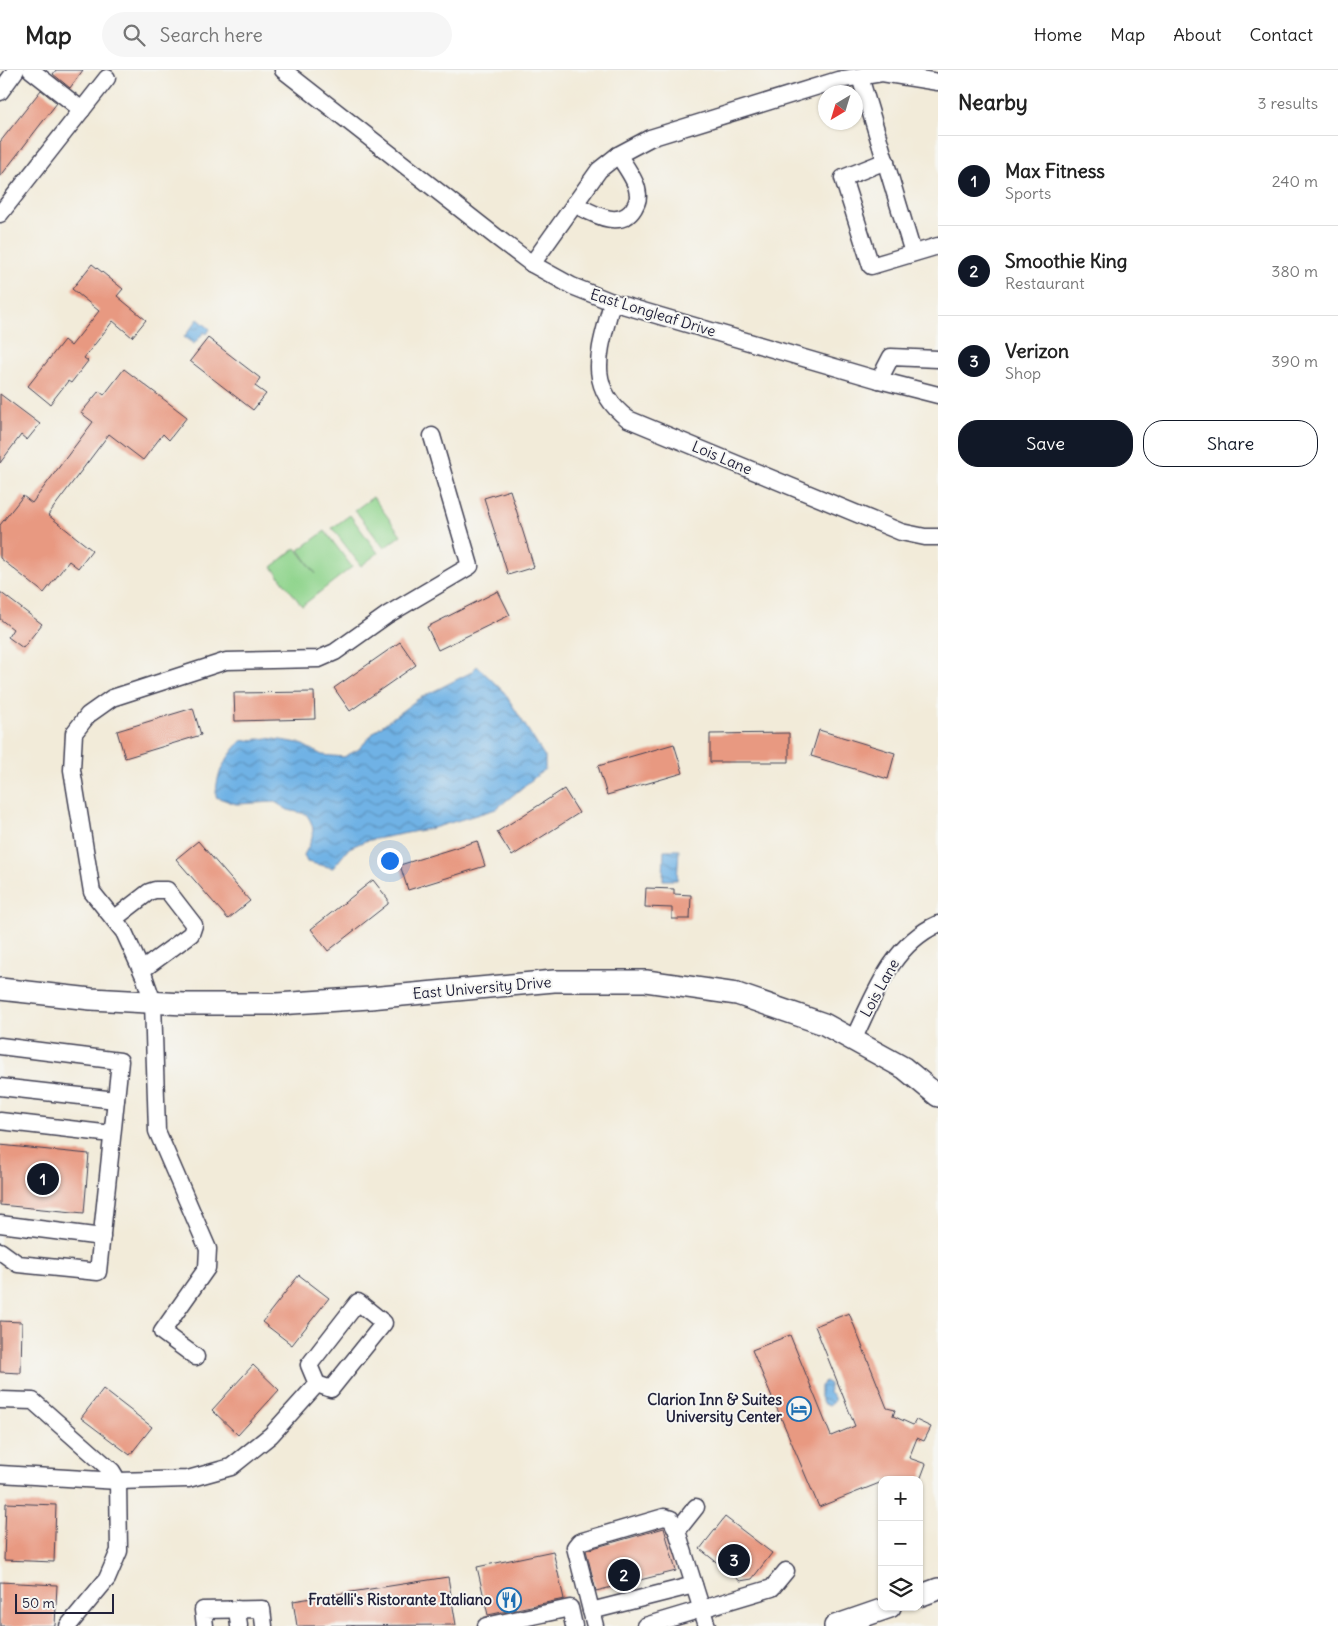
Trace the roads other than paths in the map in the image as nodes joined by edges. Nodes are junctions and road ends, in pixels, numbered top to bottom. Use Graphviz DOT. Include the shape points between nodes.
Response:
graph roads {
  1 [pos="16,70"];
  2 [pos="31,70"];
  3 [pos="283,70"];
  4 [pos="922,75"];
  5 [pos="860,77"];
  6 [pos="107,78"];
  7 [pos="938,82"];
  8 [pos="2,86"];
  9 [pos="82,110"];
  10 [pos="618,155"];
  11 [pos="886,161"];
  12 [pos="574,204"];
  13 [pos="0,214"];
  14 [pos="938,246"];
  15 [pos="914,253"];
  16 [pos="532,264"];
  17 [pos="612,302"];
  18 [pos="938,359"];
  19 [pos="879,380"];
  20 [pos="938,395"];
  21 [pos="432,436"];
  22 [pos="938,538"];
  23 [pos="114,919"];
  24 [pos="938,924"];
  25 [pos="142,970"];
  26 [pos="0,989"];
  27 [pos="153,1002"];
  28 [pos="853,1040"];
  29 [pos="0,1046"];
  30 [pos="0,1087"];
  31 [pos="938,1096"];
  32 [pos="116,1100"];
  33 [pos="0,1121"];
  34 [pos="112,1134"];
  35 [pos="0,1224"];
  36 [pos="102,1237"];
  37 [pos="0,1251"];
  38 [pos="196,1357"];
  39 [pos="317,1384"];
  40 [pos="0,1400"];
  41 [pos="0,1474"];
  42 [pos="118,1481"];
  43 [pos="696,1507"];
  44 [pos="677,1531"];
  45 [pos="786,1571"];
  46 [pos="694,1585"];
  47 [pos="938,1589"];
  48 [pos="923,1595"];
  49 [pos="237,1609"];
  50 [pos="702,1610"];
  51 [pos="878,1611"];
  52 [pos="593,1618"];
  53 [pos="68,1626"];
  54 [pos="205,1626"];
  55 [pos="239,1626"];
  56 [pos="264,1626"];
  57 [pos="486,1626"];
  58 [pos="574,1626"];
  59 [pos="644,1626"];
  60 [pos="707,1626"];
  61 [pos="835,1626"];
  1 -- 8 [label="street"];
  2 -- 9 [label="street"];
  3 -- 16 [label="street, East Longleaf Drive"];
  4 -- 5 [label="street" via="882,73"];
  4 -- 7 [label="street"];
  5 -- 10 [label="street" via="838,80 650,138"];
  5 -- 11 [label="street"];
  6 -- 9 [label="street"];
  9 -- 13 [label="street"];
  10 -- 12 [label="street" via="599,170"];
  10 -- 12 [label="street" via="637,187 639,200 632,211 623,218 612,220"];
  11 -- 15 [label="street"];
  11 -- 15 [label="street" via="843,178 871,266"];
  12 -- 16 [label="street"];
  14 -- 15 [label="street"];
  16 -- 17 [label="street, East Longleaf Drive" via="572,286"];
  17 -- 19 [label="street, East Longleaf Drive"];
  17 -- 22 [label="street, Lois Lane" via="598,359 599,377 604,394 628,419 901,532"];
  18 -- 19 [label="street" via="890,357"];
  19 -- 20 [label="street, East Longleaf Drive"];
  21 -- 23 [label="street" via="470,566 319,659 226,661 112,698 88,715 74,733 72,770 92,892"];
  23 -- 25 [label="street" via="124,932"];
  23 -- 25 [label="street" via="149,892 167,890 194,924 191,934"];
  24 -- 28 [label="street, Lois Lane" via="927,929 899,953"];
  25 -- 27 [label="street"];
  26 -- 27 [label="main road, East University Drive"];
  27 -- 28 [label="main road, East University Drive" via="277,1004 554,981 646,981 737,994 824,1024"];
  27 -- 38 [label="street" via="157,1131 208,1250 207,1268 162,1332"];
  28 -- 31 [label="main road, East University Drive" via="904,1068"];
  29 -- 32 [label="street" via="120,1061"];
  30 -- 32 [label="street"];
  32 -- 34 [label="street"];
  33 -- 34 [label="street"];
  34 -- 36 [label="street"];
  35 -- 36 [label="street"];
  36 -- 37 [label="street" via="98,1272 18,1264"];
  39 -- 39 [label="street" via="331,1389 384,1324 358,1302 309,1365"];
  39 -- 42 [label="street" via="271,1435 231,1467 188,1479"];
  40 -- 42 [label="street" via="33,1401 112,1471"];
  41 -- 42 [label="street"];
  42 -- 53 [label="street" via="119,1551 107,1579"];
  43 -- 44 [label="street"];
  44 -- 46 [label="street"];
  44 -- 52 [label="street" via="671,1519 664,1517 579,1542 575,1547"];
  45 -- 50 [label="street" via="772,1588"];
  46 -- 50 [label="street"];
  46 -- 52 [label="street"];
  47 -- 48 [label="main road"];
  49 -- 54 [label="street" via="203,1610"];
  49 -- 55 [label="street"];
  49 -- 56 [label="street" via="262,1609"];
  50 -- 59 [label="street"];
  50 -- 60 [label="street"];
  51 -- 61 [label="main road"];
  57 -- 58 [label="street" via="570,1608"];
}
